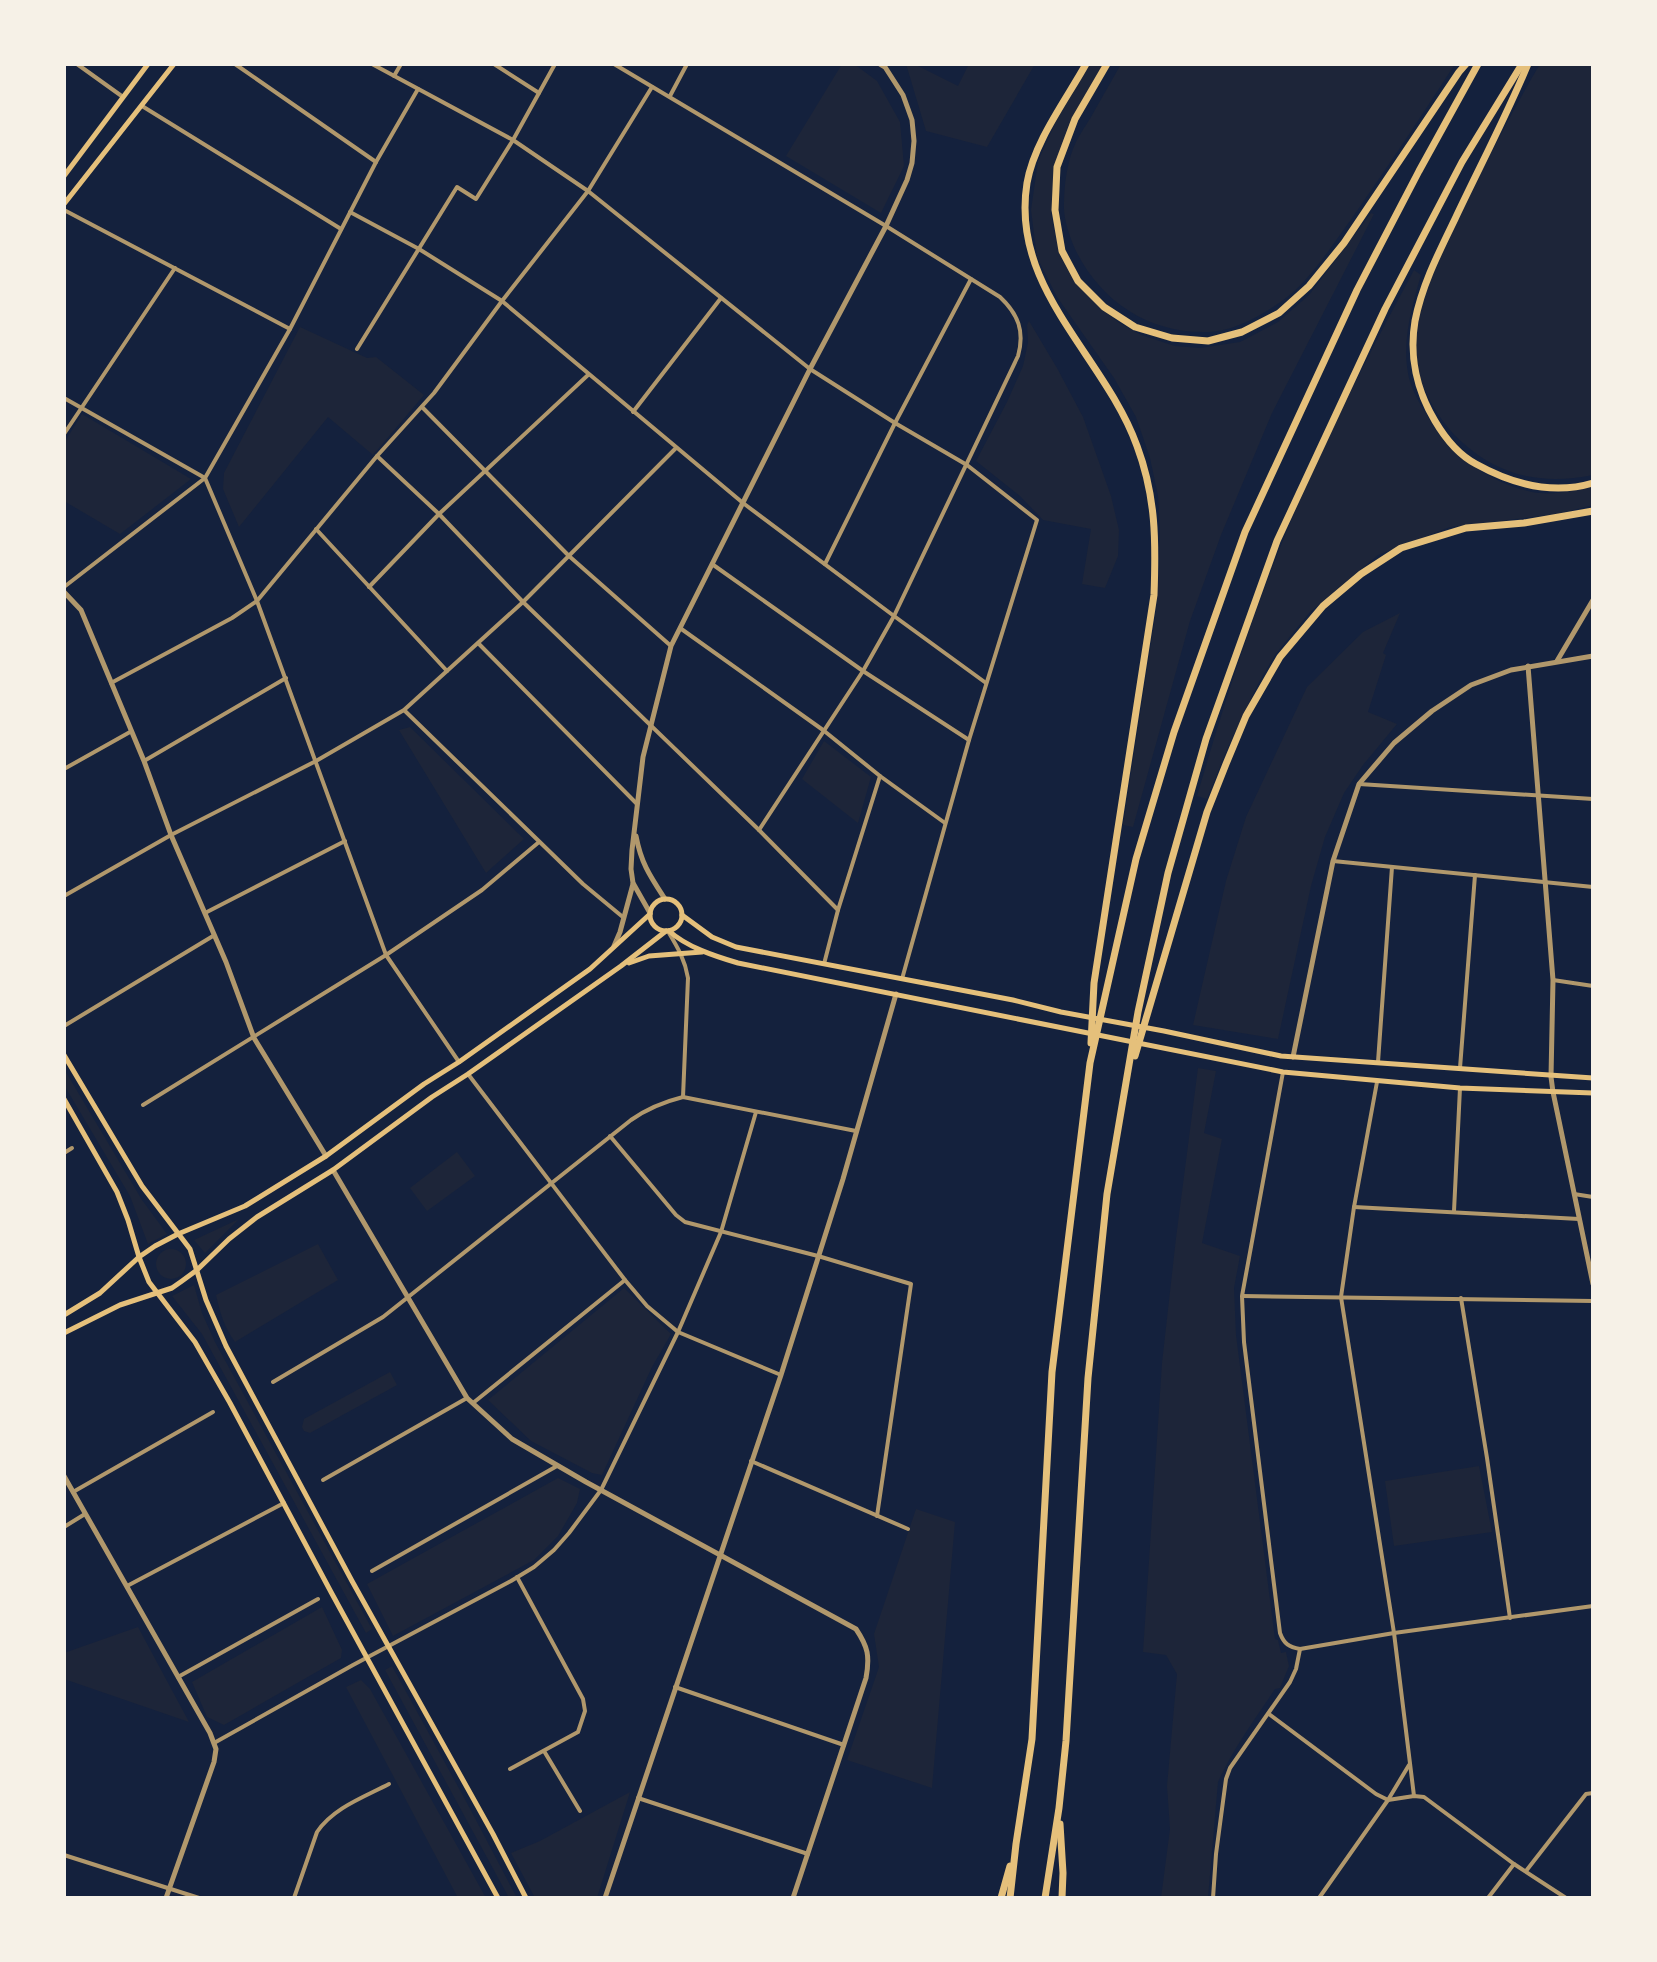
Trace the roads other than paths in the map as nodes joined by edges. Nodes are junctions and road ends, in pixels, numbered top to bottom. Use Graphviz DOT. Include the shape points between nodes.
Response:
graph roads {
  1 [pos="77,64"];
  2 [pos="148,64"];
  3 [pos="174,64"];
  4 [pos="235,64"];
  5 [pos="372,64"];
  6 [pos="401,64"];
  7 [pos="494,64"];
  8 [pos="555,64"];
  9 [pos="614,64"];
  10 [pos="687,64"];
  11 [pos="1086,64"];
  12 [pos="1107,64"];
  13 [pos="1466,64"];
  14 [pos="1478,64"];
  15 [pos="1525,64"];
  16 [pos="884,65"];
  17 [pos="394,76"];
  18 [pos="652,87"];
  19 [pos="418,89"];
  20 [pos="539,93"];
  21 [pos="670,96"];
  22 [pos="123,97"];
  23 [pos="142,106"];
  24 [pos="513,140"];
  25 [pos="376,162"];
  26 [pos="64,176"];
  27 [pos="588,191"];
  28 [pos="64,207"];
  29 [pos="350,212"];
  30 [pos="886,226"];
  31 [pos="341,229"];
  32 [pos="419,249"];
  33 [pos="175,268"];
  34 [pos="971,279"];
  35 [pos="721,298"];
  36 [pos="502,301"];
  37 [pos="290,329"];
  38 [pos="357,349"];
  39 [pos="810,369"];
  40 [pos="588,375"];
  41 [pos="64,398"];
  42 [pos="422,407"];
  43 [pos="80,408"];
  44 [pos="633,412"];
  45 [pos="895,423"];
  46 [pos="64,434"];
  47 [pos="676,448"];
  48 [pos="377,456"];
  49 [pos="967,465"];
  50 [pos="485,472"];
  51 [pos="205,478"];
  52 [pos="1593,483"];
  53 [pos="743,503"];
  54 [pos="1593,511"];
  55 [pos="439,514"];
  56 [pos="316,529"];
  57 [pos="569,556"];
  58 [pos="712,564"];
  59 [pos="825,564"];
  60 [pos="369,587"];
  61 [pos="64,590"];
  62 [pos="1593,600"];
  63 [pos="257,601"];
  64 [pos="523,602"];
  65 [pos="894,616"];
  66 [pos="680,628"];
  67 [pos="479,644"];
  68 [pos="671,646"];
  69 [pos="1593,656"];
  70 [pos="1557,661"];
  71 [pos="1528,666"];
  72 [pos="447,671"];
  73 [pos="863,671"];
  74 [pos="286,678"];
  75 [pos="111,683"];
  76 [pos="986,683"];
  77 [pos="404,710"];
  78 [pos="650,725"];
  79 [pos="823,730"];
  80 [pos="130,732"];
  81 [pos="969,740"];
  82 [pos="144,761"];
  83 [pos="316,761"];
  84 [pos="64,769"];
  85 [pos="880,776"];
  86 [pos="1359,784"];
  87 [pos="1539,795"];
  88 [pos="1593,799"];
  89 [pos="637,804"];
  90 [pos="945,823"];
  91 [pos="759,830"];
  92 [pos="635,831"];
  93 [pos="171,835"];
  94 [pos="345,841"];
  95 [pos="539,842"];
  96 [pos="1333,861"];
  97 [pos="1392,867"];
  98 [pos="1475,875"];
  99 [pos="1546,882"];
  100 [pos="633,883"];
  101 [pos="1593,887"];
  102 [pos="64,896"];
  103 [pos="665,899"];
  104 [pos="838,910"];
  105 [pos="205,913"];
  106 [pos="650,913"];
  107 [pos="682,915"];
  108 [pos="624,918"];
  109 [pos="667,931"];
  110 [pos="213,936"];
  111 [pos="612,951"];
  112 [pos="681,952"];
  113 [pos="706,952"];
  114 [pos="386,955"];
  115 [pos="824,964"];
  116 [pos="621,966"];
  117 [pos="902,979"];
  118 [pos="1553,980"];
  119 [pos="1593,986"];
  120 [pos="896,994"];
  121 [pos="64,1026"];
  122 [pos="254,1038"];
  123 [pos="64,1055"];
  124 [pos="1293,1057"];
  125 [pos="459,1062"];
  126 [pos="1378,1062"];
  127 [pos="1090,1063"];
  128 [pos="1460,1069"];
  129 [pos="1283,1072"];
  130 [pos="468,1074"];
  131 [pos="1551,1077"];
  132 [pos="1593,1078"];
  133 [pos="1377,1082"];
  134 [pos="1127,1085"];
  135 [pos="1460,1088"];
  136 [pos="1553,1092"];
  137 [pos="1593,1093"];
  138 [pos="683,1097"];
  139 [pos="64,1099"];
  140 [pos="143,1105"];
  141 [pos="756,1112"];
  142 [pos="856,1131"];
  143 [pos="610,1136"];
  144 [pos="72,1148"];
  145 [pos="64,1153"];
  146 [pos="326,1156"];
  147 [pos="333,1170"];
  148 [pos="551,1183"];
  149 [pos="1574,1194"];
  150 [pos="1593,1197"];
  151 [pos="1354,1207"];
  152 [pos="1454,1211"];
  153 [pos="1579,1219"];
  154 [pos="721,1232"];
  155 [pos="178,1234"];
  156 [pos="818,1256"];
  157 [pos="139,1257"];
  158 [pos="197,1270"];
  159 [pos="625,1280"];
  160 [pos="1593,1284"];
  161 [pos="157,1293"];
  162 [pos="1242,1296"];
  163 [pos="408,1297"];
  164 [pos="1341,1297"];
  165 [pos="1461,1298"];
  166 [pos="1593,1301"];
  167 [pos="64,1315"];
  168 [pos="678,1332"];
  169 [pos="64,1333"];
  170 [pos="781,1375"];
  171 [pos="273,1382"];
  172 [pos="467,1398"];
  173 [pos="473,1403"];
  174 [pos="213,1412"];
  175 [pos="751,1461"];
  176 [pos="557,1466"];
  177 [pos="64,1476"];
  178 [pos="323,1480"];
  179 [pos="601,1490"];
  180 [pos="73,1492"];
  181 [pos="284,1503"];
  182 [pos="85,1514"];
  183 [pos="877,1516"];
  184 [pos="64,1527"];
  185 [pos="908,1529"];
  186 [pos="720,1555"];
  187 [pos="372,1571"];
  188 [pos="517,1577"];
  189 [pos="127,1586"];
  190 [pos="318,1599"];
  191 [pos="1593,1606"];
  192 [pos="1510,1618"];
  193 [pos="1394,1633"];
  194 [pos="389,1646"];
  195 [pos="1300,1649"];
  196 [pos="367,1658"];
  197 [pos="178,1677"];
  198 [pos="675,1687"];
  199 [pos="1269,1714"];
  200 [pos="213,1743"];
  201 [pos="844,1745"];
  202 [pos="544,1751"];
  203 [pos="1410,1763"];
  204 [pos="510,1769"];
  205 [pos="389,1784"];
  206 [pos="1593,1793"];
  207 [pos="1414,1796"];
  208 [pos="638,1798"];
  209 [pos="1388,1800"];
  210 [pos="1059,1808"];
  211 [pos="580,1811"];
  212 [pos="1016,1844"];
  213 [pos="808,1854"];
  214 [pos="64,1855"];
  215 [pos="1514,1864"];
  216 [pos="1526,1871"];
  217 [pos="169,1889"];
  218 [pos="166,1898"];
  219 [pos="199,1898"];
  220 [pos="294,1898"];
  221 [pos="498,1898"];
  222 [pos="526,1898"];
  223 [pos="605,1898"];
  224 [pos="793,1898"];
  225 [pos="1001,1898"];
  226 [pos="1010,1898"];
  227 [pos="1045,1898"];
  228 [pos="1062,1898"];
  229 [pos="1213,1898"];
  230 [pos="1319,1898"];
  231 [pos="1488,1898"];
  232 [pos="1566,1898"];
  1 -- 22 [label="street"];
  2 -- 22 [label="main road"];
  3 -- 23 [label="main road"];
  4 -- 25 [label="street"];
  5 -- 17 [label="street"];
  6 -- 17 [label="street"];
  7 -- 20 [label="street"];
  8 -- 20 [label="street"];
  9 -- 18 [label="street"];
  10 -- 21 [label="street"];
  11 -- 127 [label="highway" via="1039,147 1027,182 1025,218 1032,259 1047,294 1118,403 1137,445 1151,490 1156,541 1154,595 1094,983"];
  12 -- 13 [label="highway" via="1075,119 1057,167 1055,210 1062,251 1078,281 1135,327 1208,341 1242,332 1279,313 1309,286"];
  14 -- 127 [label="highway" via="1357,290 1245,532 1174,732 1136,859"];
  15 -- 52 [label="highway" via="1428,275 1415,322 1413,362 1424,402 1444,435 1468,460 1498,477 1535,487 1573,489"];
  15 -- 134 [label="highway" via="1462,162 1385,309 1277,541 1206,739 1168,873"];
  16 -- 30 [label="street" via="903,95 914,141 907,180"];
  17 -- 19 [label="street"];
  18 -- 21 [label="street"];
  18 -- 27 [label="street"];
  19 -- 24 [label="street"];
  19 -- 25 [label="street"];
  20 -- 24 [label="street"];
  21 -- 30 [label="street"];
  22 -- 26 [label="main road"];
  23 -- 28 [label="main road"];
  23 -- 31 [label="street"];
  24 -- 27 [label="street"];
  24 -- 32 [label="street" via="476,199 457,187"];
  25 -- 29 [label="street"];
  27 -- 35 [label="street"];
  27 -- 36 [label="street"];
  28 -- 33 [label="street"];
  29 -- 31 [label="street"];
  29 -- 32 [label="street"];
  30 -- 34 [label="street"];
  30 -- 39 [label="street"];
  31 -- 37 [label="street"];
  32 -- 36 [label="street"];
  32 -- 38 [label="street"];
  33 -- 37 [label="street"];
  33 -- 43 [label="street"];
  34 -- 45 [label="street"];
  34 -- 49 [label="street" via="1012,308 1022,344"];
  35 -- 39 [label="street"];
  35 -- 44 [label="street"];
  36 -- 40 [label="street"];
  36 -- 42 [label="street"];
  37 -- 51 [label="street"];
  39 -- 45 [label="street"];
  39 -- 53 [label="street"];
  40 -- 44 [label="street"];
  40 -- 50 [label="street"];
  41 -- 43 [label="street"];
  42 -- 48 [label="street"];
  42 -- 50 [label="street"];
  43 -- 46 [label="street"];
  43 -- 51 [label="street"];
  44 -- 47 [label="street"];
  45 -- 49 [label="street"];
  45 -- 59 [label="street"];
  47 -- 53 [label="street"];
  47 -- 57 [label="street"];
  48 -- 55 [label="street"];
  48 -- 56 [label="street"];
  49 -- 65 [label="street"];
  49 -- 76 [label="street" via="1037,520"];
  50 -- 55 [label="street"];
  50 -- 57 [label="street"];
  51 -- 61 [label="street"];
  51 -- 63 [label="street"];
  53 -- 58 [label="street"];
  53 -- 59 [label="street"];
  54 -- 134 [label="highway" via="1466,528 1401,548 1323,606 1280,657 1246,716 1207,812"];
  55 -- 60 [label="street"];
  55 -- 64 [label="street"];
  56 -- 60 [label="street"];
  56 -- 63 [label="street"];
  57 -- 64 [label="street"];
  57 -- 68 [label="street"];
  58 -- 66 [label="street"];
  58 -- 73 [label="street"];
  59 -- 65 [label="street"];
  60 -- 72 [label="street"];
  61 -- 75 [label="street" via="81,610"];
  62 -- 70 [label="street"];
  63 -- 74 [label="street"];
  63 -- 75 [label="street"];
  64 -- 67 [label="street"];
  64 -- 78 [label="street"];
  65 -- 73 [label="street"];
  65 -- 76 [label="street"];
  66 -- 68 [label="street"];
  66 -- 79 [label="street"];
  67 -- 72 [label="street"];
  67 -- 89 [label="street"];
  68 -- 78 [label="street"];
  69 -- 70 [label="street"];
  70 -- 71 [label="street"];
  71 -- 86 [label="street" via="1496,674 1452,696 1394,743"];
  71 -- 87 [label="street"];
  72 -- 77 [label="street"];
  73 -- 79 [label="street"];
  73 -- 81 [label="street"];
  74 -- 82 [label="street"];
  74 -- 83 [label="street"];
  75 -- 80 [label="street"];
  76 -- 81 [label="street"];
  77 -- 83 [label="street"];
  77 -- 95 [label="street"];
  78 -- 89 [label="street"];
  78 -- 91 [label="street"];
  79 -- 85 [label="street"];
  79 -- 91 [label="street"];
  80 -- 82 [label="street"];
  80 -- 84 [label="street"];
  81 -- 90 [label="street"];
  82 -- 93 [label="street"];
  83 -- 93 [label="street"];
  83 -- 94 [label="street"];
  85 -- 90 [label="street"];
  85 -- 104 [label="street"];
  86 -- 87 [label="street"];
  86 -- 96 [label="street"];
  87 -- 88 [label="street"];
  87 -- 99 [label="street"];
  89 -- 92 [label="street"];
  90 -- 117 [label="street"];
  91 -- 104 [label="street"];
  92 -- 100 [label="street"];
  92 -- 103 [label="street" via="640,856"];
  93 -- 102 [label="street"];
  93 -- 105 [label="street"];
  94 -- 105 [label="street"];
  94 -- 114 [label="street"];
  95 -- 108 [label="street"];
  95 -- 114 [label="street" via="482,890"];
  96 -- 97 [label="street"];
  96 -- 124 [label="street"];
  97 -- 98 [label="street"];
  97 -- 126 [label="street"];
  98 -- 99 [label="street"];
  98 -- 128 [label="street"];
  99 -- 101 [label="street"];
  99 -- 118 [label="street"];
  100 -- 106 [label="street"];
  100 -- 108 [label="street"];
  103 -- 106 [label="main road"];
  103 -- 107 [label="main road" via="675,902"];
  104 -- 115 [label="street"];
  105 -- 110 [label="street"];
  106 -- 109 [label="main road" via="652,924"];
  106 -- 111 [label="main road"];
  107 -- 109 [label="main road" via="680,924"];
  107 -- 115 [label="main road" via="723,943"];
  108 -- 111 [label="street"];
  109 -- 112 [label="street"];
  109 -- 113 [label="main road"];
  109 -- 116 [label="main road"];
  110 -- 121 [label="street"];
  110 -- 122 [label="street"];
  111 -- 125 [label="main road"];
  112 -- 113 [label="main road"];
  112 -- 116 [label="main road"];
  112 -- 138 [label="street" via="688,978"];
  113 -- 120 [label="main road"];
  114 -- 122 [label="street"];
  114 -- 125 [label="street"];
  115 -- 117 [label="main road"];
  116 -- 130 [label="main road"];
  117 -- 124 [label="main road"];
  118 -- 119 [label="street"];
  118 -- 131 [label="street"];
  120 -- 129 [label="main road"];
  120 -- 142 [label="street"];
  122 -- 140 [label="street"];
  122 -- 146 [label="street"];
  123 -- 155 [label="main road" via="142,1186"];
  124 -- 126 [label="main road"];
  125 -- 146 [label="main road"];
  126 -- 128 [label="main road"];
  127 -- 212 [label="highway" via="1052,1372 1032,1739"];
  128 -- 131 [label="main road"];
  129 -- 133 [label="main road"];
  129 -- 162 [label="street"];
  130 -- 147 [label="main road"];
  130 -- 148 [label="street"];
  131 -- 132 [label="main road"];
  131 -- 136 [label="street"];
  133 -- 135 [label="main road"];
  133 -- 151 [label="street"];
  134 -- 210 [label="highway" via="1107,1194 1088,1378"];
  135 -- 136 [label="main road"];
  135 -- 152 [label="street"];
  136 -- 137 [label="main road"];
  136 -- 149 [label="street"];
  138 -- 141 [label="street"];
  138 -- 143 [label="street" via="648,1108"];
  139 -- 157 [label="main road" via="117,1192"];
  141 -- 142 [label="street"];
  141 -- 154 [label="street"];
  142 -- 156 [label="street"];
  143 -- 148 [label="street"];
  143 -- 154 [label="street" via="676,1215"];
  144 -- 145 [label="street"];
  146 -- 155 [label="main road" via="245,1206"];
  147 -- 158 [label="main road" via="257,1217"];
  147 -- 163 [label="street"];
  148 -- 159 [label="street"];
  148 -- 163 [label="street"];
  149 -- 150 [label="street"];
  149 -- 153 [label="street"];
  151 -- 152 [label="street"];
  151 -- 164 [label="street"];
  152 -- 153 [label="street"];
  153 -- 160 [label="street"];
  154 -- 156 [label="street"];
  154 -- 168 [label="street"];
  155 -- 157 [label="main road"];
  155 -- 158 [label="main road"];
  156 -- 170 [label="street"];
  156 -- 183 [label="street" via="911,1284"];
  157 -- 161 [label="main road"];
  157 -- 167 [label="main road" via="100,1293"];
  158 -- 161 [label="main road"];
  158 -- 194 [label="main road" via="226,1346"];
  159 -- 168 [label="street"];
  159 -- 173 [label="street"];
  161 -- 169 [label="main road"];
  161 -- 181 [label="main road" via="202,1353"];
  162 -- 164 [label="street"];
  162 -- 195 [label="street" via="1280,1633 1289,1647"];
  163 -- 171 [label="street"];
  163 -- 172 [label="street"];
  164 -- 165 [label="street"];
  164 -- 193 [label="street"];
  165 -- 166 [label="street"];
  165 -- 192 [label="street"];
  168 -- 170 [label="street"];
  168 -- 179 [label="street"];
  170 -- 175 [label="street"];
  172 -- 173 [label="street"];
  172 -- 178 [label="street"];
  173 -- 176 [label="street" via="512,1439"];
  174 -- 180 [label="street"];
  175 -- 183 [label="street"];
  175 -- 186 [label="street"];
  176 -- 179 [label="street"];
  176 -- 187 [label="street"];
  177 -- 180 [label="street"];
  179 -- 186 [label="street"];
  179 -- 188 [label="street" via="554,1550"];
  180 -- 182 [label="street"];
  181 -- 189 [label="street"];
  181 -- 196 [label="main road"];
  182 -- 184 [label="street"];
  182 -- 189 [label="street"];
  183 -- 185 [label="street"];
  186 -- 198 [label="street"];
  186 -- 201 [label="street" via="856,1629 869,1662"];
  188 -- 194 [label="street"];
  188 -- 202 [label="street" via="585,1711 578,1732"];
  189 -- 197 [label="street"];
  190 -- 197 [label="street"];
  191 -- 192 [label="street"];
  192 -- 193 [label="street"];
  193 -- 195 [label="street"];
  193 -- 203 [label="street"];
  194 -- 196 [label="street"];
  194 -- 222 [label="main road"];
  195 -- 199 [label="street" via="1296,1669"];
  196 -- 200 [label="street"];
  196 -- 221 [label="main road"];
  197 -- 200 [label="street"];
  198 -- 201 [label="street"];
  198 -- 208 [label="street"];
  199 -- 209 [label="street"];
  199 -- 229 [label="street" via="1226,1779"];
  200 -- 217 [label="street" via="214,1762"];
  201 -- 213 [label="street"];
  202 -- 204 [label="street"];
  202 -- 211 [label="street"];
  203 -- 207 [label="street"];
  203 -- 209 [label="street"];
  205 -- 220 [label="street" via="337,1811 321,1826"];
  206 -- 216 [label="street" via="1586,1794"];
  207 -- 209 [label="street"];
  207 -- 215 [label="street" via="1424,1797"];
  208 -- 213 [label="street"];
  208 -- 223 [label="street"];
  209 -- 230 [label="street"];
  210 -- 227 [label="highway"];
  210 -- 228 [label="highway"];
  212 -- 225 [label="highway"];
  212 -- 226 [label="highway"];
  213 -- 224 [label="street"];
  214 -- 217 [label="street"];
  215 -- 216 [label="street"];
  215 -- 231 [label="street"];
  216 -- 232 [label="street"];
  217 -- 218 [label="street"];
  217 -- 219 [label="street"];
}
